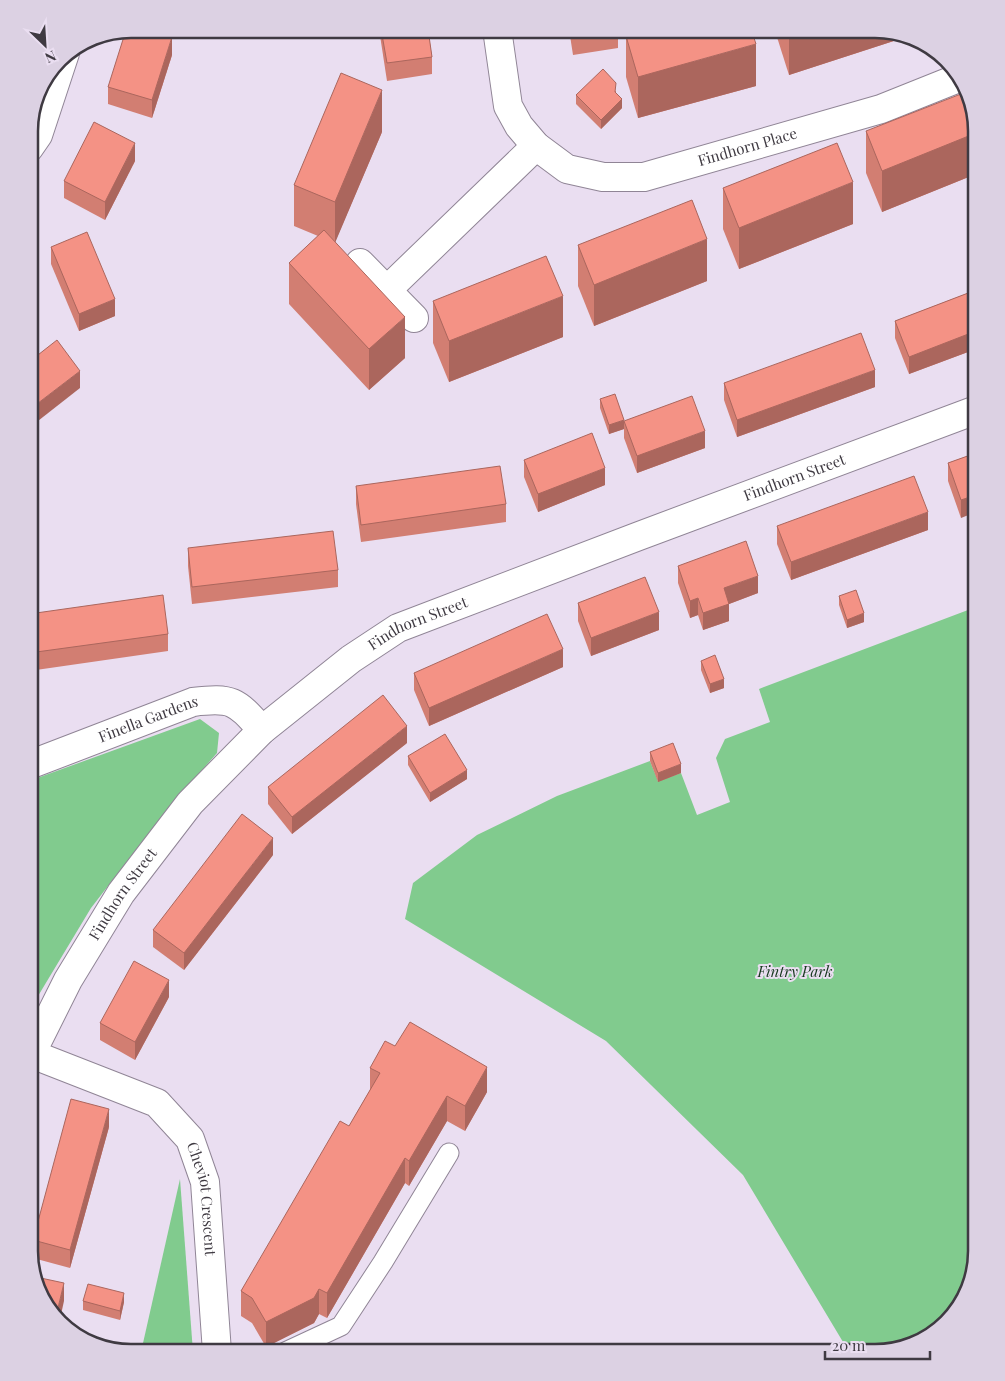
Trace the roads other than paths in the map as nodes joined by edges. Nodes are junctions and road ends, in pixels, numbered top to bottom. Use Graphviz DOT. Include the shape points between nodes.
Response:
graph roads {
  1 [pos="497,38"];
  2 [pos="59,72"];
  3 [pos="953,81"];
  4 [pos="38,135"];
  5 [pos="536,146"];
  6 [pos="360,263"];
  7 [pos="387,290"];
  8 [pos="414,318"];
  9 [pos="968,413"];
  10 [pos="262,730"];
  11 [pos="38,762"];
  12 [pos="38,1038"];
  13 [pos="38,1059"];
  14 [pos="449,1153"];
  15 [pos="216,1343"];
  16 [pos="304,1343"];
  1 -- 5 [label="street, Findhorn Place" via="508,106 518,126"];
  2 -- 4 [label="street"];
  3 -- 5 [label="street, Findhorn Place" via="881,109 644,176 603,177 567,169"];
  5 -- 7 [label="street"];
  6 -- 7 [label="street"];
  7 -- 8 [label="street"];
  9 -- 10 [label="street, Findhorn Street" via="398,628 350,659"];
  10 -- 11 [label="street, Finella Gardens" via="241,707 220,699 193,702"];
  10 -- 12 [label="street, Findhorn Street" via="190,803 121,893 68,980"];
  13 -- 15 [label="street, Cheviot Crescent" via="157,1103 190,1139 205,1182"];
  14 -- 16 [label="lane" via="341,1326"];
}
